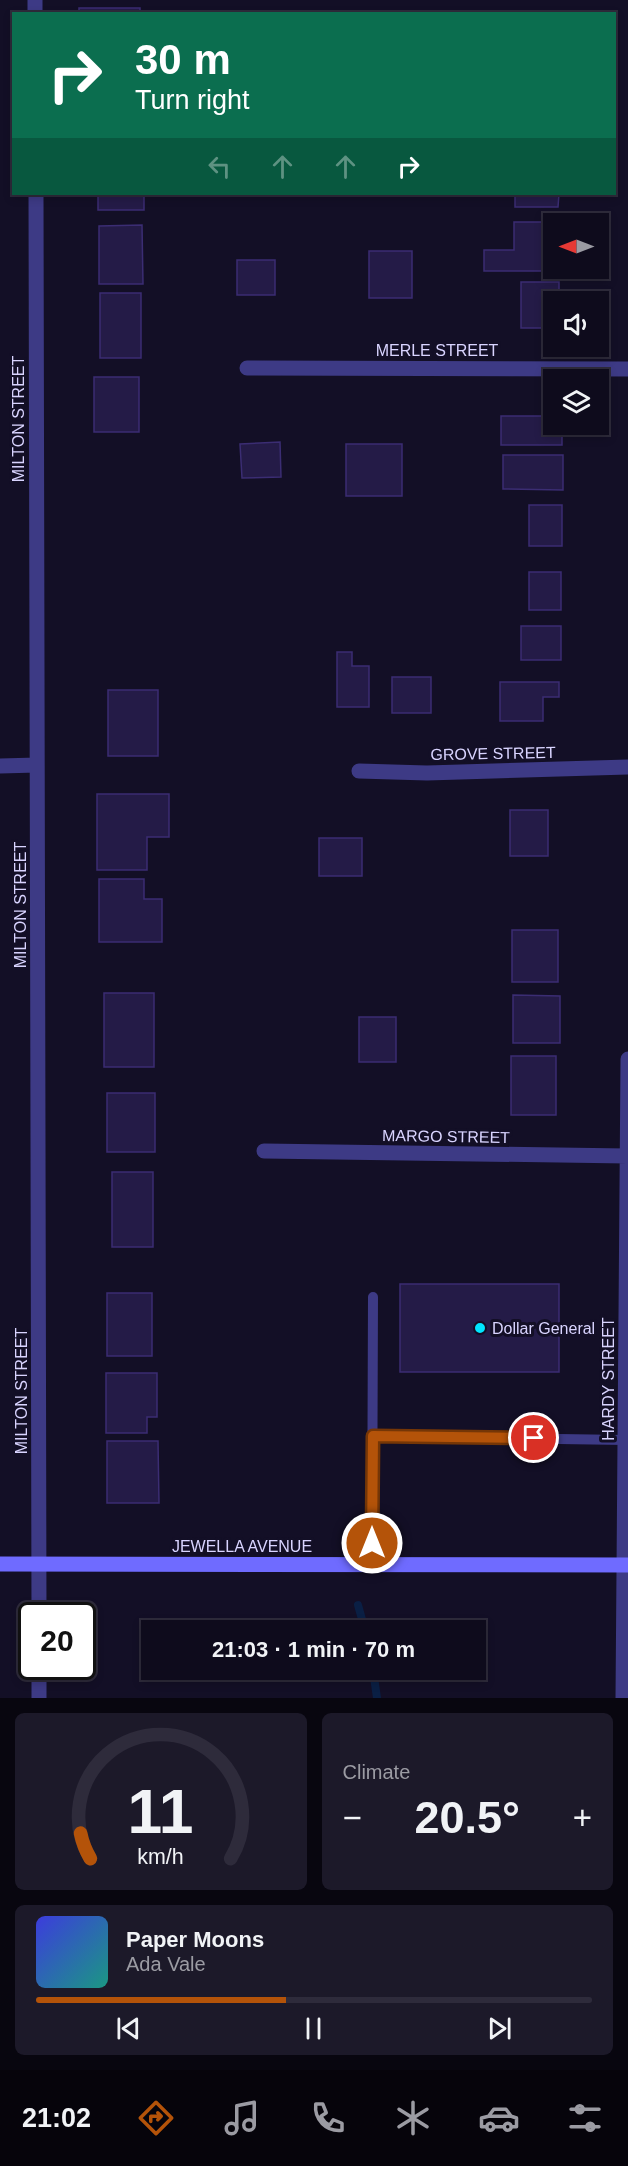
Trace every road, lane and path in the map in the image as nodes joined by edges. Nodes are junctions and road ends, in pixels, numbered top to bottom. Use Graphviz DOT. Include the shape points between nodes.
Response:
graph roads {
  1 [pos="36,195"];
  2 [pos="247,368"];
  3 [pos="628,369"];
  4 [pos="37,765"];
  5 [pos="0,766"];
  6 [pos="628,767"];
  7 [pos="359,771"];
  8 [pos="628,1059"];
  9 [pos="264,1152"];
  10 [pos="627,1156"];
  11 [pos="374,1297"];
  12 [pos="373,1436"];
  13 [pos="626,1440"];
  14 [pos="0,1564"];
  15 [pos="39,1564"];
  16 [pos="372,1564"];
  17 [pos="626,1565"];
  18 [pos="39,1602"];
  19 [pos="39,1680"];
  20 [pos="39,1698"];
  21 [pos="623,1698"];
  1 -- 4 [label="street, MILTON STREET"];
  2 -- 3 [label="street, MERLE STREET"];
  4 -- 5 [label="street"];
  4 -- 15 [label="street, MILTON STREET"];
  6 -- 7 [label="street, GROVE STREET"];
  8 -- 10 [label="street, HARDY STREET"];
  9 -- 10 [label="street, MARGO STREET"];
  10 -- 13 [label="street, HARDY STREET"];
  11 -- 12 [label="lane"];
  12 -- 13 [label="lane"];
  12 -- 16 [label="lane"];
  13 -- 17 [label="street, HARDY STREET"];
  14 -- 15 [label="main road, JEWELLA AVENUE"];
  15 -- 16 [label="main road, JEWELLA AVENUE"];
  15 -- 18 [label="street, MILTON STREET"];
  16 -- 17 [label="main road, JEWELLA AVENUE"];
  17 -- 21 [label="street, HARDY STREET"];
  19 -- 20 [label="street"];
}
